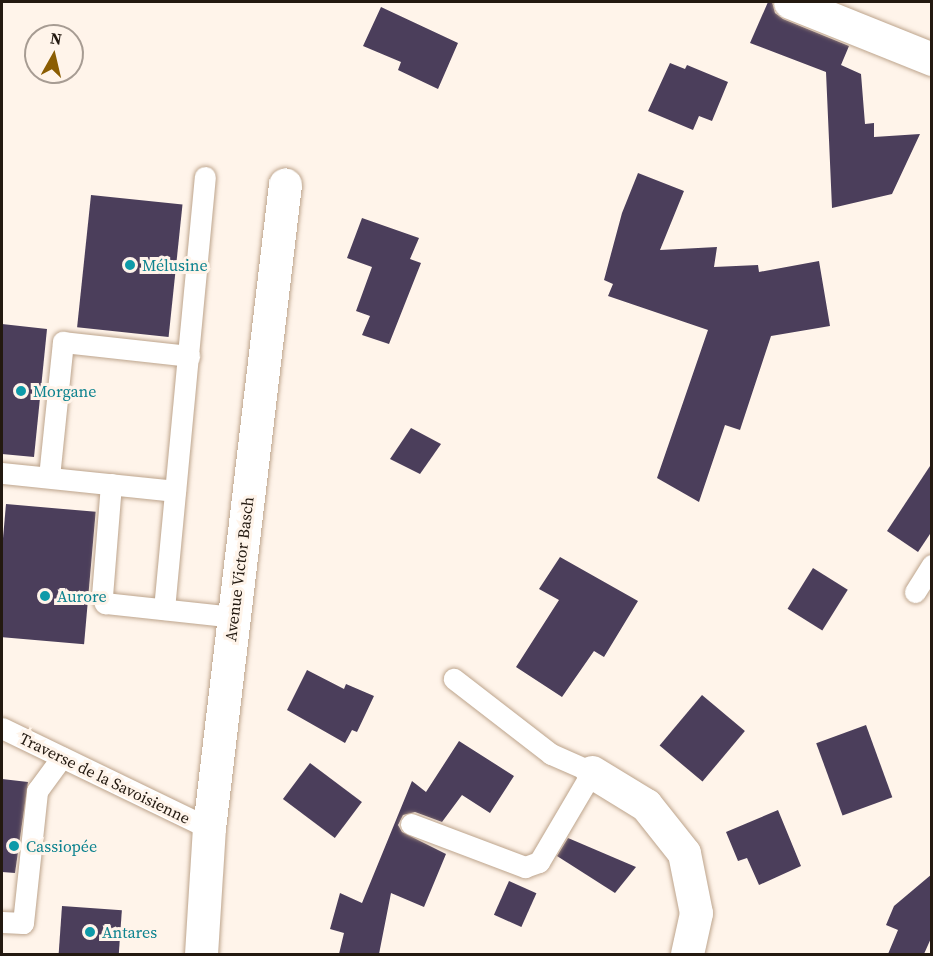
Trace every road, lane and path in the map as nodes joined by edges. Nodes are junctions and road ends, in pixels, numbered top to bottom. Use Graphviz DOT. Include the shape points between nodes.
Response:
graph roads {
  1 [pos="790,2"];
  2 [pos="932,59"];
  3 [pos="205,177"];
  4 [pos="285,184"];
  5 [pos="189,356"];
  6 [pos="2,473"];
  7 [pos="49,477"];
  8 [pos="111,484"];
  9 [pos="175,491"];
  10 [pos="932,565"];
  11 [pos="915,592"];
  12 [pos="164,609"];
  13 [pos="234,617"];
  14 [pos="454,679"];
  15 [pos="2,728"];
  16 [pos="62,757"];
  17 [pos="592,772"];
  18 [pos="411,824"];
  19 [pos="209,828"];
  20 [pos="2,922"];
  21 [pos="201,954"];
  22 [pos="687,954"];
  1 -- 2 [label="street"];
  3 -- 5 [label="lane"];
  4 -- 13 [label="street, Avenue Victor Basch"];
  5 -- 7 [label="lane" via="63,342"];
  5 -- 9 [label="lane"];
  6 -- 7 [label="lane"];
  7 -- 8 [label="lane"];
  8 -- 9 [label="lane"];
  8 -- 12 [label="lane" via="102,596 105,603"];
  9 -- 12 [label="lane"];
  10 -- 11 [label="lane"];
  12 -- 13 [label="lane"];
  13 -- 19 [label="street, Avenue Victor Basch"];
  14 -- 17 [label="lane" via="551,754"];
  15 -- 16 [label="lane, Traverse de la Savoisienne"];
  16 -- 19 [label="lane, Traverse de la Savoisienne"];
  16 -- 20 [label="lane" via="37,791 23,923"];
  17 -- 18 [label="lane" via="539,862 525,867"];
  17 -- 22 [label="street" via="646,806 684,853 696,913"];
  19 -- 21 [label="street, Avenue Victor Basch"];
}
